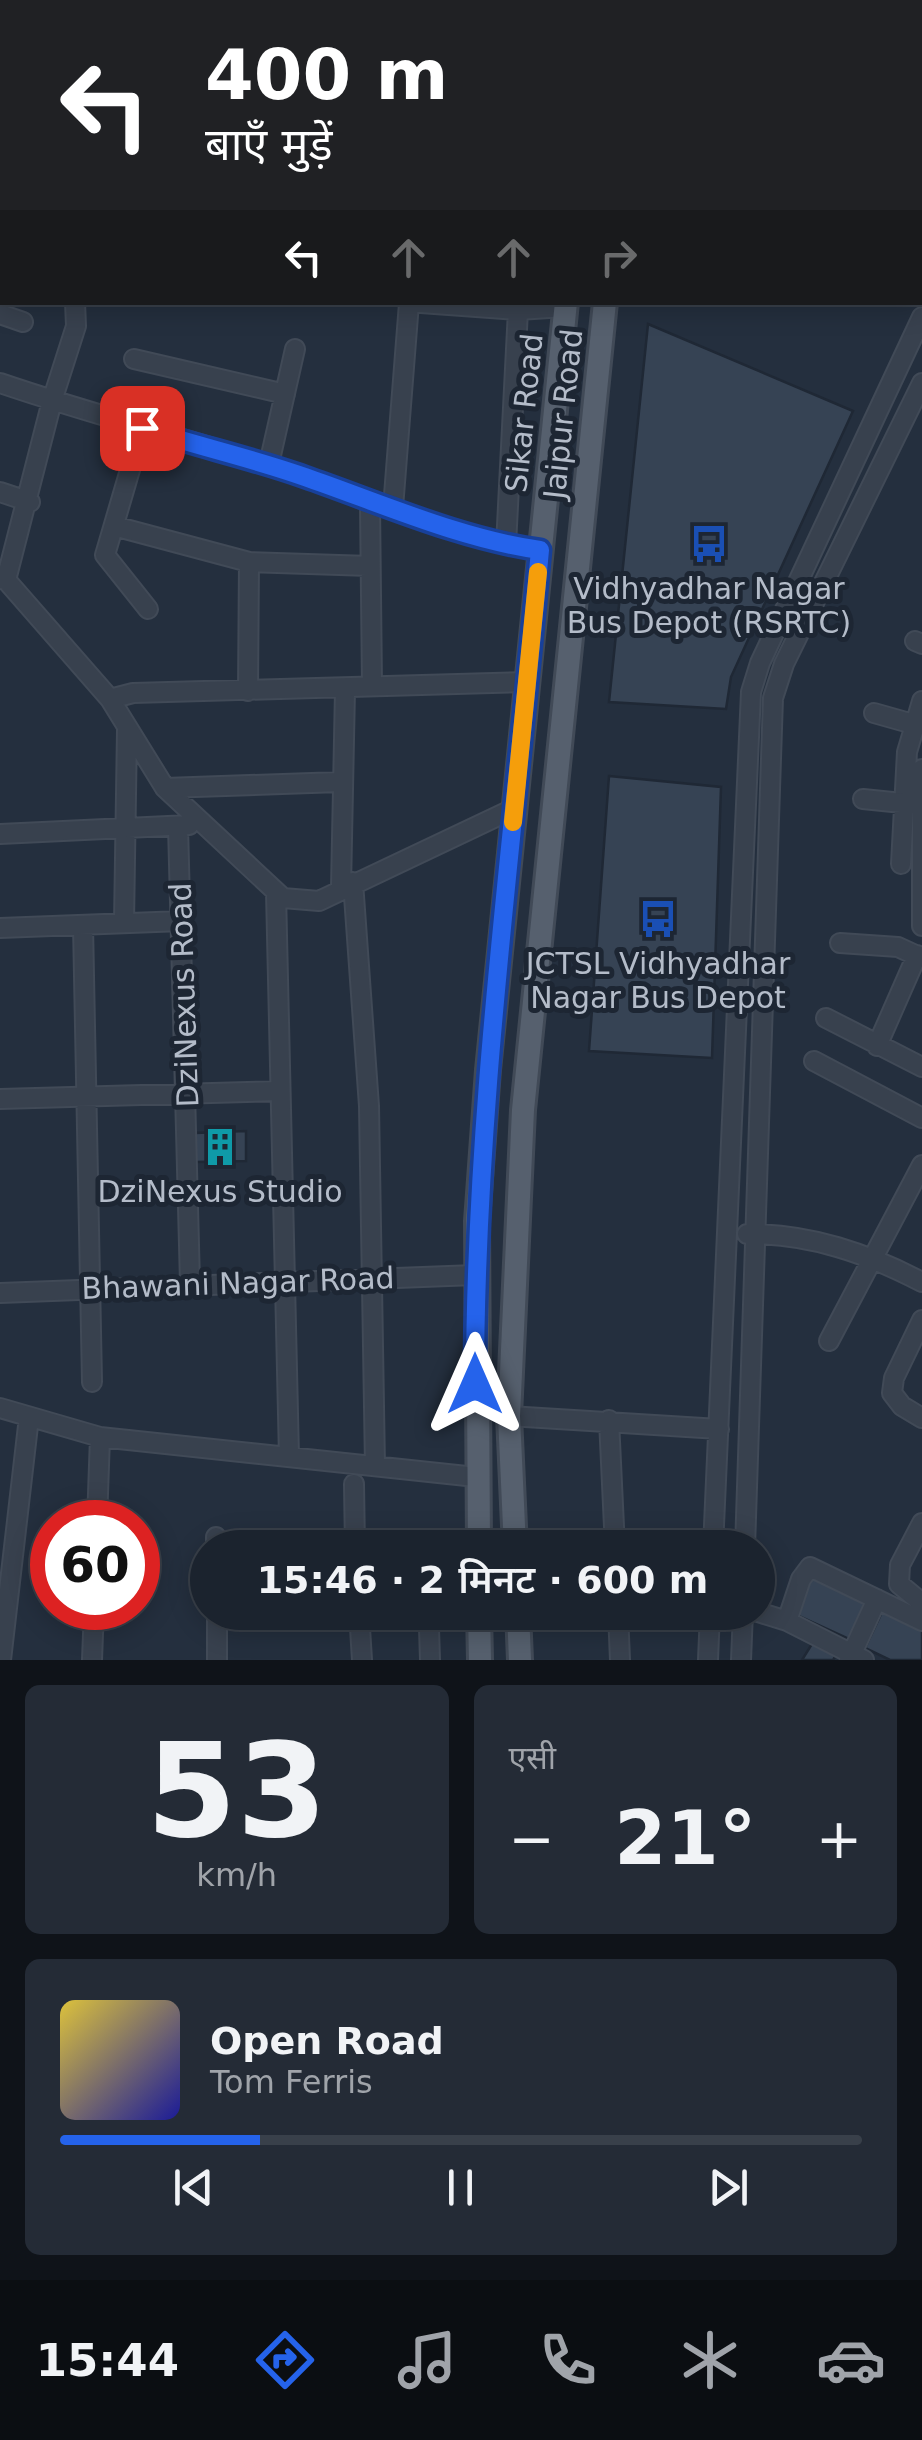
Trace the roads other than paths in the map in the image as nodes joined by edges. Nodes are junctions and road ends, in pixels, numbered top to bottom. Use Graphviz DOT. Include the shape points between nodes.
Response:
graph roads {
  1 [pos="75,305"];
  2 [pos="408,305"];
  3 [pos="439,305"];
  4 [pos="565,305"];
  5 [pos="605,305"];
  6 [pos="518,310"];
  7 [pos="0,314"];
  8 [pos="922,317"];
  9 [pos="24,322"];
  10 [pos="295,349"];
  11 [pos="134,358"];
  12 [pos="0,383"];
  13 [pos="922,384"];
  14 [pos="285,394"];
  15 [pos="52,400"];
  16 [pos="142,428"];
  17 [pos="268,464"];
  18 [pos="0,492"];
  19 [pos="30,502"];
  20 [pos="370,504"];
  21 [pos="393,508"];
  22 [pos="114,526"];
  23 [pos="506,545"];
  24 [pos="540,550"];
  25 [pos="250,562"];
  26 [pos="370,566"];
  27 [pos="3,580"];
  28 [pos="148,609"];
  29 [pos="528,682"];
  30 [pos="372,686"];
  31 [pos="345,690"];
  32 [pos="248,691"];
  33 [pos="110,699"];
  34 [pos="922,701"];
  35 [pos="874,714"];
  36 [pos="913,724"];
  37 [pos="127,730"];
  38 [pos="922,769"];
  39 [pos="340,782"];
  40 [pos="165,788"];
  41 [pos="863,799"];
  42 [pos="911,804"];
  43 [pos="515,808"];
  44 [pos="206,822"];
  45 [pos="178,826"];
  46 [pos="123,829"];
  47 [pos="0,834"];
  48 [pos="901,864"];
  49 [pos="347,885"];
  50 [pos="276,892"];
  51 [pos="182,922"];
  52 [pos="124,924"];
  53 [pos="83,925"];
  54 [pos="922,926"];
  55 [pos="0,928"];
  56 [pos="840,943"];
  57 [pos="919,956"];
  58 [pos="826,1018"];
  59 [pos="877,1046"];
  60 [pos="814,1061"];
  61 [pos="922,1067"];
  62 [pos="278,1092"];
  63 [pos="187,1095"];
  64 [pos="89,1097"];
  65 [pos="0,1099"];
  66 [pos="922,1118"];
  67 [pos="922,1165"];
  68 [pos="730,1234"];
  69 [pos="756,1234"];
  70 [pos="873,1256"];
  71 [pos="475,1275"];
  72 [pos="372,1279"];
  73 [pos="922,1282"];
  74 [pos="190,1283"];
  75 [pos="284,1283"];
  76 [pos="91,1288"];
  77 [pos="0,1293"];
  78 [pos="922,1320"];
  79 [pos="829,1341"];
  80 [pos="92,1382"];
  81 [pos="0,1408"];
  82 [pos="29,1416"];
  83 [pos="509,1416"];
  84 [pos="922,1418"];
  85 [pos="610,1420"];
  86 [pos="719,1429"];
  87 [pos="100,1437"];
  88 [pos="289,1457"];
  89 [pos="376,1466"];
  90 [pos="476,1476"];
  91 [pos="354,1484"];
  92 [pos="98,1500"];
  93 [pos="922,1523"];
  94 [pos="355,1530"];
  95 [pos="478,1530"];
  96 [pos="514,1530"];
  97 [pos="614,1530"];
  98 [pos="714,1530"];
  99 [pos="746,1530"];
  100 [pos="878,1599"];
  101 [pos="922,1603"];
  102 [pos="775,1617"];
  103 [pos="787,1621"];
  104 [pos="922,1621"];
  105 [pos="93,1630"];
  106 [pos="217,1630"];
  107 [pos="360,1630"];
  108 [pos="429,1630"];
  109 [pos="480,1630"];
  110 [pos="519,1630"];
  111 [pos="619,1630"];
  112 [pos="709,1630"];
  113 [pos="743,1630"];
  114 [pos="855,1658"];
  115 [pos="1,1660"];
  116 [pos="92,1660"];
  117 [pos="217,1660"];
  118 [pos="362,1660"];
  119 [pos="430,1660"];
  120 [pos="480,1660"];
  121 [pos="520,1660"];
  122 [pos="620,1660"];
  123 [pos="708,1660"];
  124 [pos="742,1660"];
  1 -- 15 [label="street" via="76,326"];
  2 -- 21 [label="street"];
  3 -- 6 [label="street"];
  4 -- 6 [label="street"];
  4 -- 24 [label="main road, Sikar Road"];
  5 -- 83 [label="main road, Jaipur Road" via="523,1110"];
  6 -- 23 [label="street"];
  7 -- 9 [label="street"];
  8 -- 68 [label="street" via="754,677"];
  10 -- 14 [label="street"];
  11 -- 14 [label="street"];
  12 -- 15 [label="street"];
  13 -- 69 [label="street" via="784,664 774,698"];
  14 -- 17 [label="street"];
  15 -- 16 [label="street"];
  15 -- 19 [label="street"];
  16 -- 17 [label="street"];
  16 -- 22 [label="street"];
  17 -- 20 [label="street"];
  18 -- 19 [label="street"];
  19 -- 27 [label="street"];
  20 -- 21 [label="street"];
  20 -- 26 [label="street"];
  21 -- 23 [label="street"];
  22 -- 25 [label="street"];
  22 -- 28 [label="street" via="105,555"];
  23 -- 24 [label="street"];
  24 -- 29 [label="main road, Sikar Road"];
  25 -- 26 [label="street"];
  25 -- 32 [label="street"];
  26 -- 30 [label="street"];
  27 -- 33 [label="street"];
  29 -- 30 [label="street"];
  29 -- 43 [label="main road, Sikar Road"];
  30 -- 31 [label="street"];
  31 -- 32 [label="street"];
  31 -- 39 [label="street"];
  32 -- 33 [label="street"];
  33 -- 37 [label="street"];
  34 -- 36 [label="street"];
  35 -- 36 [label="street"];
  36 -- 42 [label="street"];
  37 -- 40 [label="street"];
  37 -- 46 [label="street"];
  38 -- 42 [label="street"];
  39 -- 40 [label="street"];
  39 -- 49 [label="street"];
  40 -- 44 [label="street"];
  41 -- 42 [label="street"];
  42 -- 48 [label="street"];
  42 -- 54 [label="street"];
  43 -- 49 [label="street"];
  43 -- 71 [label="main road, Sikar Road"];
  44 -- 45 [label="street"];
  44 -- 50 [label="street"];
  45 -- 46 [label="street"];
  45 -- 51 [label="street, DziNexus Road"];
  46 -- 47 [label="street"];
  46 -- 52 [label="street"];
  49 -- 50 [label="street" via="303,903"];
  49 -- 72 [label="street" via="369,1106"];
  50 -- 62 [label="street"];
  51 -- 52 [label="street"];
  51 -- 63 [label="street, DziNexus Road"];
  52 -- 53 [label="street"];
  53 -- 55 [label="street"];
  53 -- 64 [label="street"];
  56 -- 57 [label="street" via="887,945"];
  57 -- 59 [label="street"];
  58 -- 59 [label="street"];
  59 -- 61 [label="street"];
  60 -- 66 [label="street"];
  62 -- 63 [label="street"];
  62 -- 75 [label="street"];
  63 -- 64 [label="street"];
  63 -- 74 [label="street, DziNexus Road"];
  64 -- 65 [label="street"];
  64 -- 76 [label="street"];
  67 -- 70 [label="street"];
  68 -- 69 [label="street"];
  68 -- 86 [label="street"];
  69 -- 70 [label="street" via="820,1240"];
  69 -- 99 [label="street"];
  70 -- 73 [label="street"];
  70 -- 79 [label="street"];
  71 -- 72 [label="street, Bhawani Nagar Road"];
  71 -- 90 [label="main road, Sikar Road"];
  72 -- 75 [label="street, Bhawani Nagar Road"];
  72 -- 89 [label="street"];
  74 -- 75 [label="street, Bhawani Nagar Road"];
  74 -- 76 [label="street, Bhawani Nagar Road"];
  75 -- 88 [label="street"];
  76 -- 77 [label="street, Bhawani Nagar Road"];
  76 -- 80 [label="street"];
  78 -- 84 [label="street" via="892,1393"];
  81 -- 82 [label="street"];
  82 -- 87 [label="street"];
  82 -- 115 [label="street"];
  83 -- 85 [label="street"];
  83 -- 96 [label="main road, Jaipur Road"];
  85 -- 86 [label="street"];
  85 -- 97 [label="street"];
  86 -- 98 [label="street"];
  87 -- 88 [label="street"];
  87 -- 92 [label="street"];
  88 -- 89 [label="street"];
  89 -- 90 [label="street"];
  90 -- 95 [label="main road, Sikar Road"];
  91 -- 94 [label="street"];
  93 -- 101 [label="street" via="900,1565 899,1584"];
  100 -- 103 [label="street" via="810,1567"];
  100 -- 104 [label="street"];
  100 -- 114 [label="street"];
  102 -- 103 [label="street"];
  103 -- 114 [label="street"];
  105 -- 116 [label="street"];
  106 -- 117 [label="street"];
  107 -- 118 [label="street"];
  108 -- 119 [label="street"];
  109 -- 120 [label="main road"];
  110 -- 121 [label="main road"];
  111 -- 122 [label="street"];
  112 -- 123 [label="street"];
  113 -- 124 [label="street"];
}
